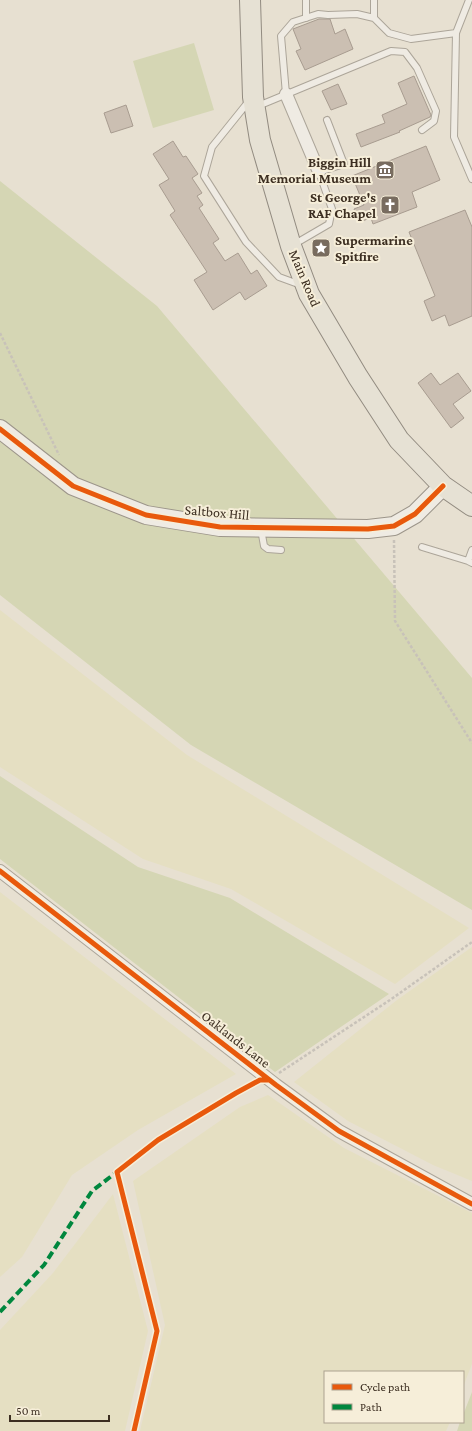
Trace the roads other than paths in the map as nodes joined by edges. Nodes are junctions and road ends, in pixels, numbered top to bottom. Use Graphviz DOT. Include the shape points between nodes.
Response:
graph roads {
  1 [pos="250,0"];
  2 [pos="306,0"];
  3 [pos="374,0"];
  4 [pos="469,0"];
  5 [pos="306,18"];
  6 [pos="374,18"];
  7 [pos="456,33"];
  8 [pos="286,94"];
  9 [pos="254,102"];
  10 [pos="327,120"];
  11 [pos="422,130"];
  12 [pos="319,172"];
  13 [pos="472,179"];
  14 [pos="291,246"];
  15 [pos="306,288"];
  16 [pos="0,429"];
  17 [pos="443,486"];
  18 [pos="472,506"];
  19 [pos="261,527"];
  20 [pos="422,547"];
  21 [pos="282,550"];
  22 [pos="472,550"];
  23 [pos="470,562"];
  24 [pos="0,871"];
  25 [pos="472,1204"];
  1 -- 9 [label="main road, Main Road"];
  2 -- 5 [label="lane"];
  3 -- 6 [label="lane"];
  4 -- 7 [label="lane"];
  5 -- 6 [label="lane" via="318,14 357,14"];
  5 -- 8 [label="lane" via="293,22 281,36"];
  6 -- 7 [label="lane" via="389,33 411,39"];
  7 -- 13 [label="lane" via="454,137"];
  8 -- 9 [label="lane"];
  8 -- 11 [label="lane" via="391,51 405,52 416,68 436,110 434,121"];
  8 -- 12 [label="street"];
  9 -- 14 [label="main road, Main Road" via="260,140"];
  9 -- 15 [label="lane" via="212,147 204,176 246,242 279,277"];
  10 -- 12 [label="lane" via="344,164"];
  12 -- 14 [label="lane" via="332,208 329,224"];
  14 -- 15 [label="main road, Main Road"];
  15 -- 17 [label="main road, Main Road" via="358,377 399,440"];
  16 -- 19 [label="street, Saltbox Hill" via="74,486 146,515 220,527"];
  17 -- 18 [label="main road, Main Road"];
  17 -- 19 [label="street, Saltbox Hill" via="415,514 394,526 368,529"];
  19 -- 21 [label="lane" via="264,546 268,549"];
  20 -- 23 [label="lane"];
  22 -- 23 [label="lane"];
  24 -- 25 [label="street, Oaklands Lane" via="269,1080 339,1131"];
}
